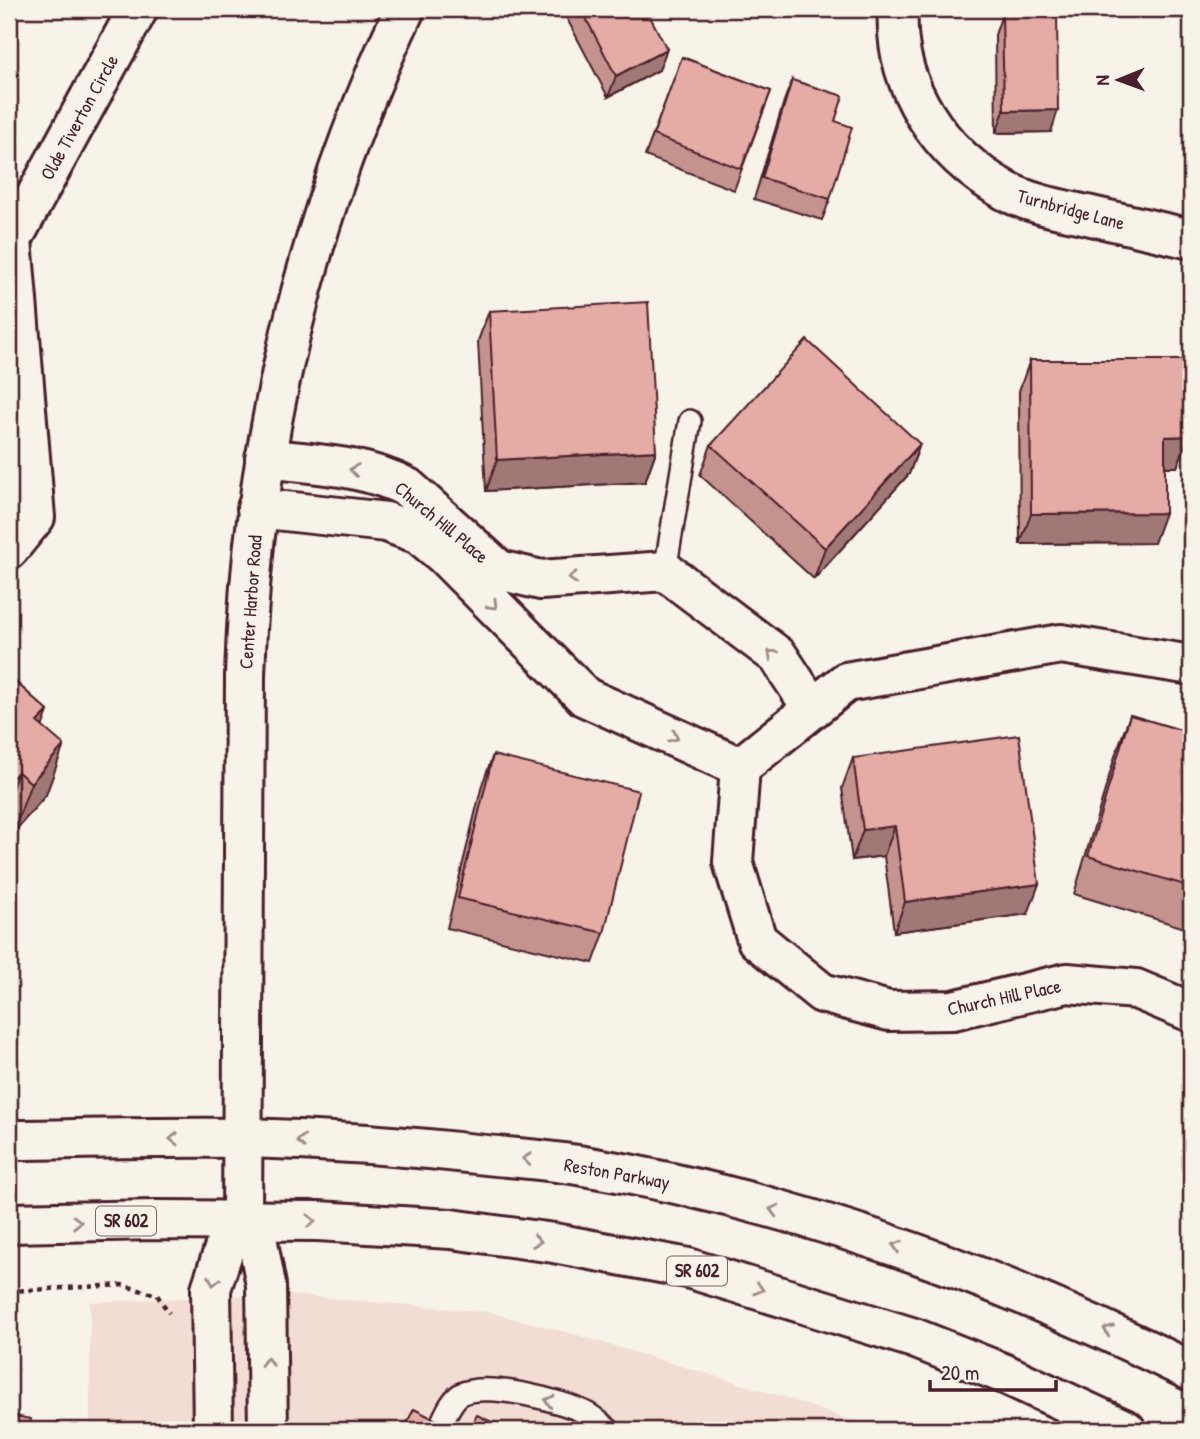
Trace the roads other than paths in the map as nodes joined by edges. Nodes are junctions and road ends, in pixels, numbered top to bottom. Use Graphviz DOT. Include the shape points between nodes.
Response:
graph roads {
  1 [pos="138,9"];
  2 [pos="405,9"];
  3 [pos="898,9"];
  4 [pos="1191,239"];
  5 [pos="690,421"];
  6 [pos="18,423"];
  7 [pos="265,458"];
  8 [pos="257,508"];
  9 [pos="9,549"];
  10 [pos="665,571"];
  11 [pos="1191,666"];
  12 [pos="812,708"];
  13 [pos="740,767"];
  14 [pos="1191,1012"];
  15 [pos="242,1139"];
  16 [pos="9,1140"];
  17 [pos="242,1220"];
  18 [pos="9,1223"];
  19 [pos="1191,1371"];
  20 [pos="214,1430"];
  21 [pos="268,1430"];
  22 [pos="438,1430"];
  23 [pos="609,1430"];
  24 [pos="1126,1430"];
  1 -- 6 [label="street, Olde Tiverton Circle" via="12,240"];
  2 -- 7 [label="street, Center Harbor Road" via="351,136 325,213 295,312"];
  3 -- 4 [label="street, Turnbridge Lane" via="899,49 912,93 932,128 965,163 1007,191 1039,204"];
  5 -- 10 [label="lane"];
  6 -- 9 [label="street, Olde Tiverton Circle" via="35,517"];
  7 -- 8 [label="street, Center Harbor Road"];
  10 -- 7 [label="street, Church Hill Place, one-way" via="541,580 499,570 408,488 390,478"];
  8 -- 13 [label="street, Church Hill Place, one-way" via="386,522 419,534 585,696"];
  8 -- 15 [label="street, Center Harbor Road" via="245,675"];
  12 -- 10 [label="street, one-way" via="778,656"];
  11 -- 12 [label="street" via="1061,644 846,681"];
  12 -- 13 [label="street"];
  13 -- 14 [label="street, Church Hill Place" via="733,862 757,940 822,993 889,1011 953,1010 1067,983 1136,989"];
  15 -- 16 [label="street, Reston Parkway, one-way"];
  15 -- 17 [label="street, Center Harbor Road"];
  19 -- 15 [label="street, Reston Parkway, one-way" via="1024,1293 921,1254 691,1187 576,1164 416,1147"];
  18 -- 17 [label="street, SR 602, one-way"];
  17 -- 20 [label="street, one-way" via="225,1246 211,1289"];
  21 -- 17 [label="street, one-way" via="266,1285 258,1243"];
  17 -- 24 [label="street, SR 602, one-way" via="451,1229 688,1268 914,1338"];
  23 -- 22 [label="lane, one-way" via="573,1407 487,1389 460,1395"];
}
